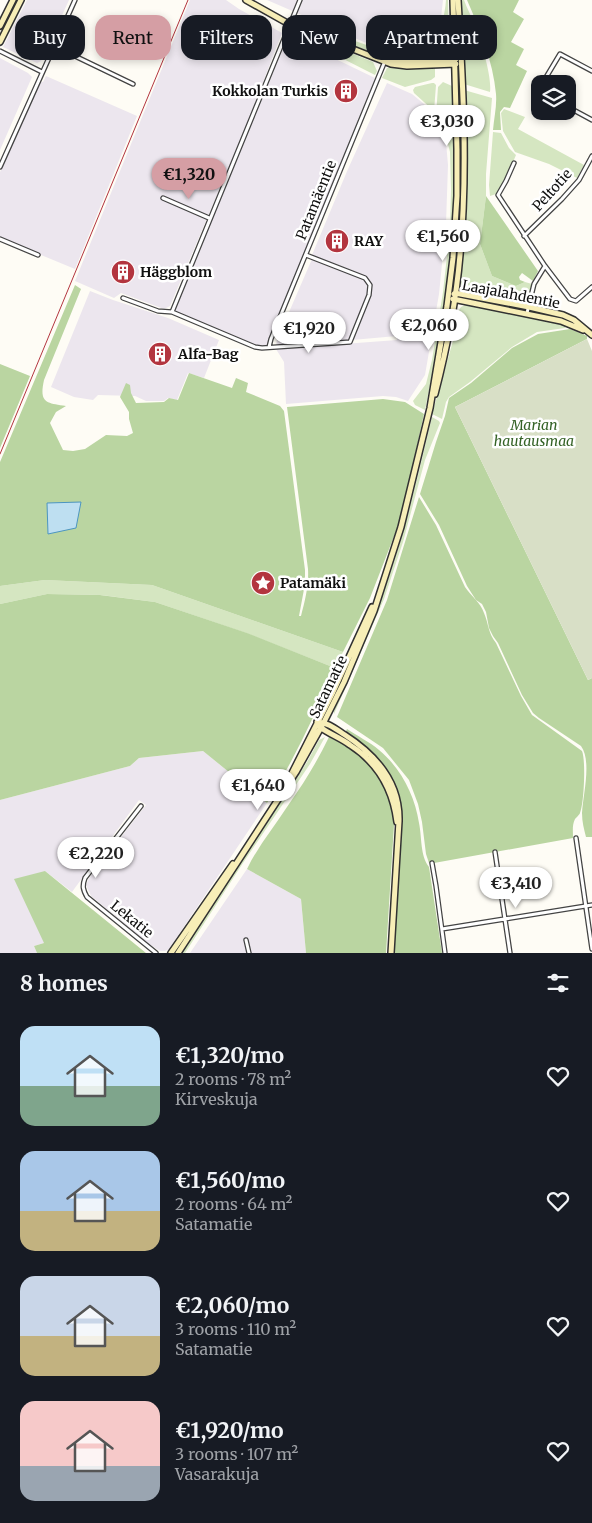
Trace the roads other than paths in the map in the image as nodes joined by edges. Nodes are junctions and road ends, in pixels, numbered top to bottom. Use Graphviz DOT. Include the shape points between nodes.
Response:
graph roads {
  1 [pos="13,0"];
  2 [pos="21,0"];
  3 [pos="75,0"];
  4 [pos="246,0"];
  5 [pos="300,0"];
  6 [pos="453,0"];
  7 [pos="458,0"];
  8 [pos="68,15"];
  9 [pos="293,15"];
  10 [pos="282,20"];
  11 [pos="0,26"];
  12 [pos="282,41"];
  13 [pos="0,42"];
  14 [pos="0,51"];
  15 [pos="356,51"];
  16 [pos="48,60"];
  17 [pos="83,60"];
  18 [pos="385,61"];
  19 [pos="461,61"];
  20 [pos="454,62"];
  21 [pos="592,71"];
  22 [pos="42,72"];
  23 [pos="547,75"];
  24 [pos="133,84"];
  25 [pos="576,111"];
  26 [pos="592,120"];
  27 [pos="592,156"];
  28 [pos="514,163"];
  29 [pos="0,167"];
  30 [pos="163,198"];
  31 [pos="209,218"];
  32 [pos="524,236"];
  33 [pos="0,239"];
  34 [pos="306,254"];
  35 [pos="38,255"];
  36 [pos="545,266"];
  37 [pos="592,287"];
  38 [pos="456,293"];
  39 [pos="449,296"];
  40 [pos="123,298"];
  41 [pos="454,300"];
  42 [pos="529,307"];
  43 [pos="172,312"];
  44 [pos="527,313"];
  45 [pos="591,334"];
  46 [pos="269,348"];
  47 [pos="430,408"];
  48 [pos="380,591"];
  49 [pos="317,722"];
  50 [pos="324,722"];
  51 [pos="321,728"];
  52 [pos="285,787"];
  53 [pos="141,806"];
  54 [pos="398,838"];
  55 [pos="576,838"];
  56 [pos="247,846"];
  57 [pos="495,852"];
  58 [pos="432,863"];
  59 [pos="592,905"];
  60 [pos="586,906"];
  61 [pos="505,919"];
  62 [pos="442,929"];
  63 [pos="246,940"];
  64 [pos="592,949"];
  65 [pos="156,953"];
  66 [pos="171,953"];
  67 [pos="178,953"];
  68 [pos="249,953"];
  69 [pos="391,953"];
  70 [pos="445,953"];
  71 [pos="510,953"];
  1 -- 11 [label="main road"];
  2 -- 13 [label="main road"];
  3 -- 8 [label="street"];
  4 -- 10 [label="main road"];
  5 -- 9 [label="street"];
  6 -- 20 [label="main road, Satamatie"];
  7 -- 19 [label="main road, Satamatie"];
  12 -- 31 [label="street"];
  14 -- 22 [label="street"];
  15 -- 18 [label="main road"];
  16 -- 22 [label="street"];
  17 -- 24 [label="street"];
  18 -- 20 [label="main road"];
  18 -- 34 [label="street, Patamäentie"];
  19 -- 20 [label="main road"];
  19 -- 38 [label="main road, Satamatie" via="464,149"];
  20 -- 39 [label="main road, Satamatie" via="457,196"];
  21 -- 23 [label="street" via="560,54"];
  22 -- 29 [label="street"];
  25 -- 26 [label="street"];
  27 -- 32 [label="street, Peltotie" via="579,180"];
  28 -- 32 [label="street" via="498,195"];
  30 -- 31 [label="street"];
  31 -- 43 [label="street"];
  32 -- 36 [label="street"];
  33 -- 35 [label="street"];
  34 -- 46 [label="street, Patamäentie"];
  34 -- 46 [label="street" via="365,278 371,289 362,314 350,342"];
  36 -- 37 [label="street" via="570,299 576,300"];
  36 -- 42 [label="street" via="534,284"];
  38 -- 39 [label="main road, Laajalahdentie"];
  38 -- 41 [label="main road, Satamatie"];
  38 -- 42 [label="main road, Laajalahdentie"];
  39 -- 41 [label="main road, Laajalahdentie"];
  39 -- 47 [label="main road, Satamatie"];
  40 -- 43 [label="street" via="158,311"];
  41 -- 44 [label="main road, Laajalahdentie"];
  41 -- 47 [label="main road, Satamatie" via="442,369"];
  42 -- 44 [label="street"];
  42 -- 45 [label="main road, Laajalahdentie" via="574,320"];
  43 -- 46 [label="street" via="255,347"];
  44 -- 45 [label="main road, Laajalahdentie" via="572,324"];
  47 -- 48 [label="main road, Satamatie" via="409,497"];
  48 -- 49 [label="main road, Satamatie"];
  48 -- 50 [label="main road, Satamatie" via="344,682"];
  49 -- 50 [label="main road"];
  49 -- 51 [label="main road"];
  49 -- 52 [label="main road, Satamatie"];
  50 -- 51 [label="main road, Satamatie"];
  50 -- 54 [label="main road" via="368,752 389,778 398,806"];
  51 -- 52 [label="main road, Satamatie"];
  51 -- 54 [label="main road" via="357,749 382,776 394,805"];
  52 -- 56 [label="main road, Satamatie"];
  53 -- 65 [label="street, Lekatie" via="85,878 83,885 87,897"];
  54 -- 69 [label="main road"];
  55 -- 60 [label="street"];
  56 -- 66 [label="main road, Satamatie"];
  56 -- 67 [label="main road, Satamatie"];
  57 -- 61 [label="street"];
  58 -- 62 [label="street"];
  59 -- 60 [label="street"];
  60 -- 61 [label="street"];
  60 -- 64 [label="street"];
  61 -- 62 [label="street"];
  61 -- 71 [label="street"];
  62 -- 70 [label="street"];
  63 -- 68 [label="street"];
}
